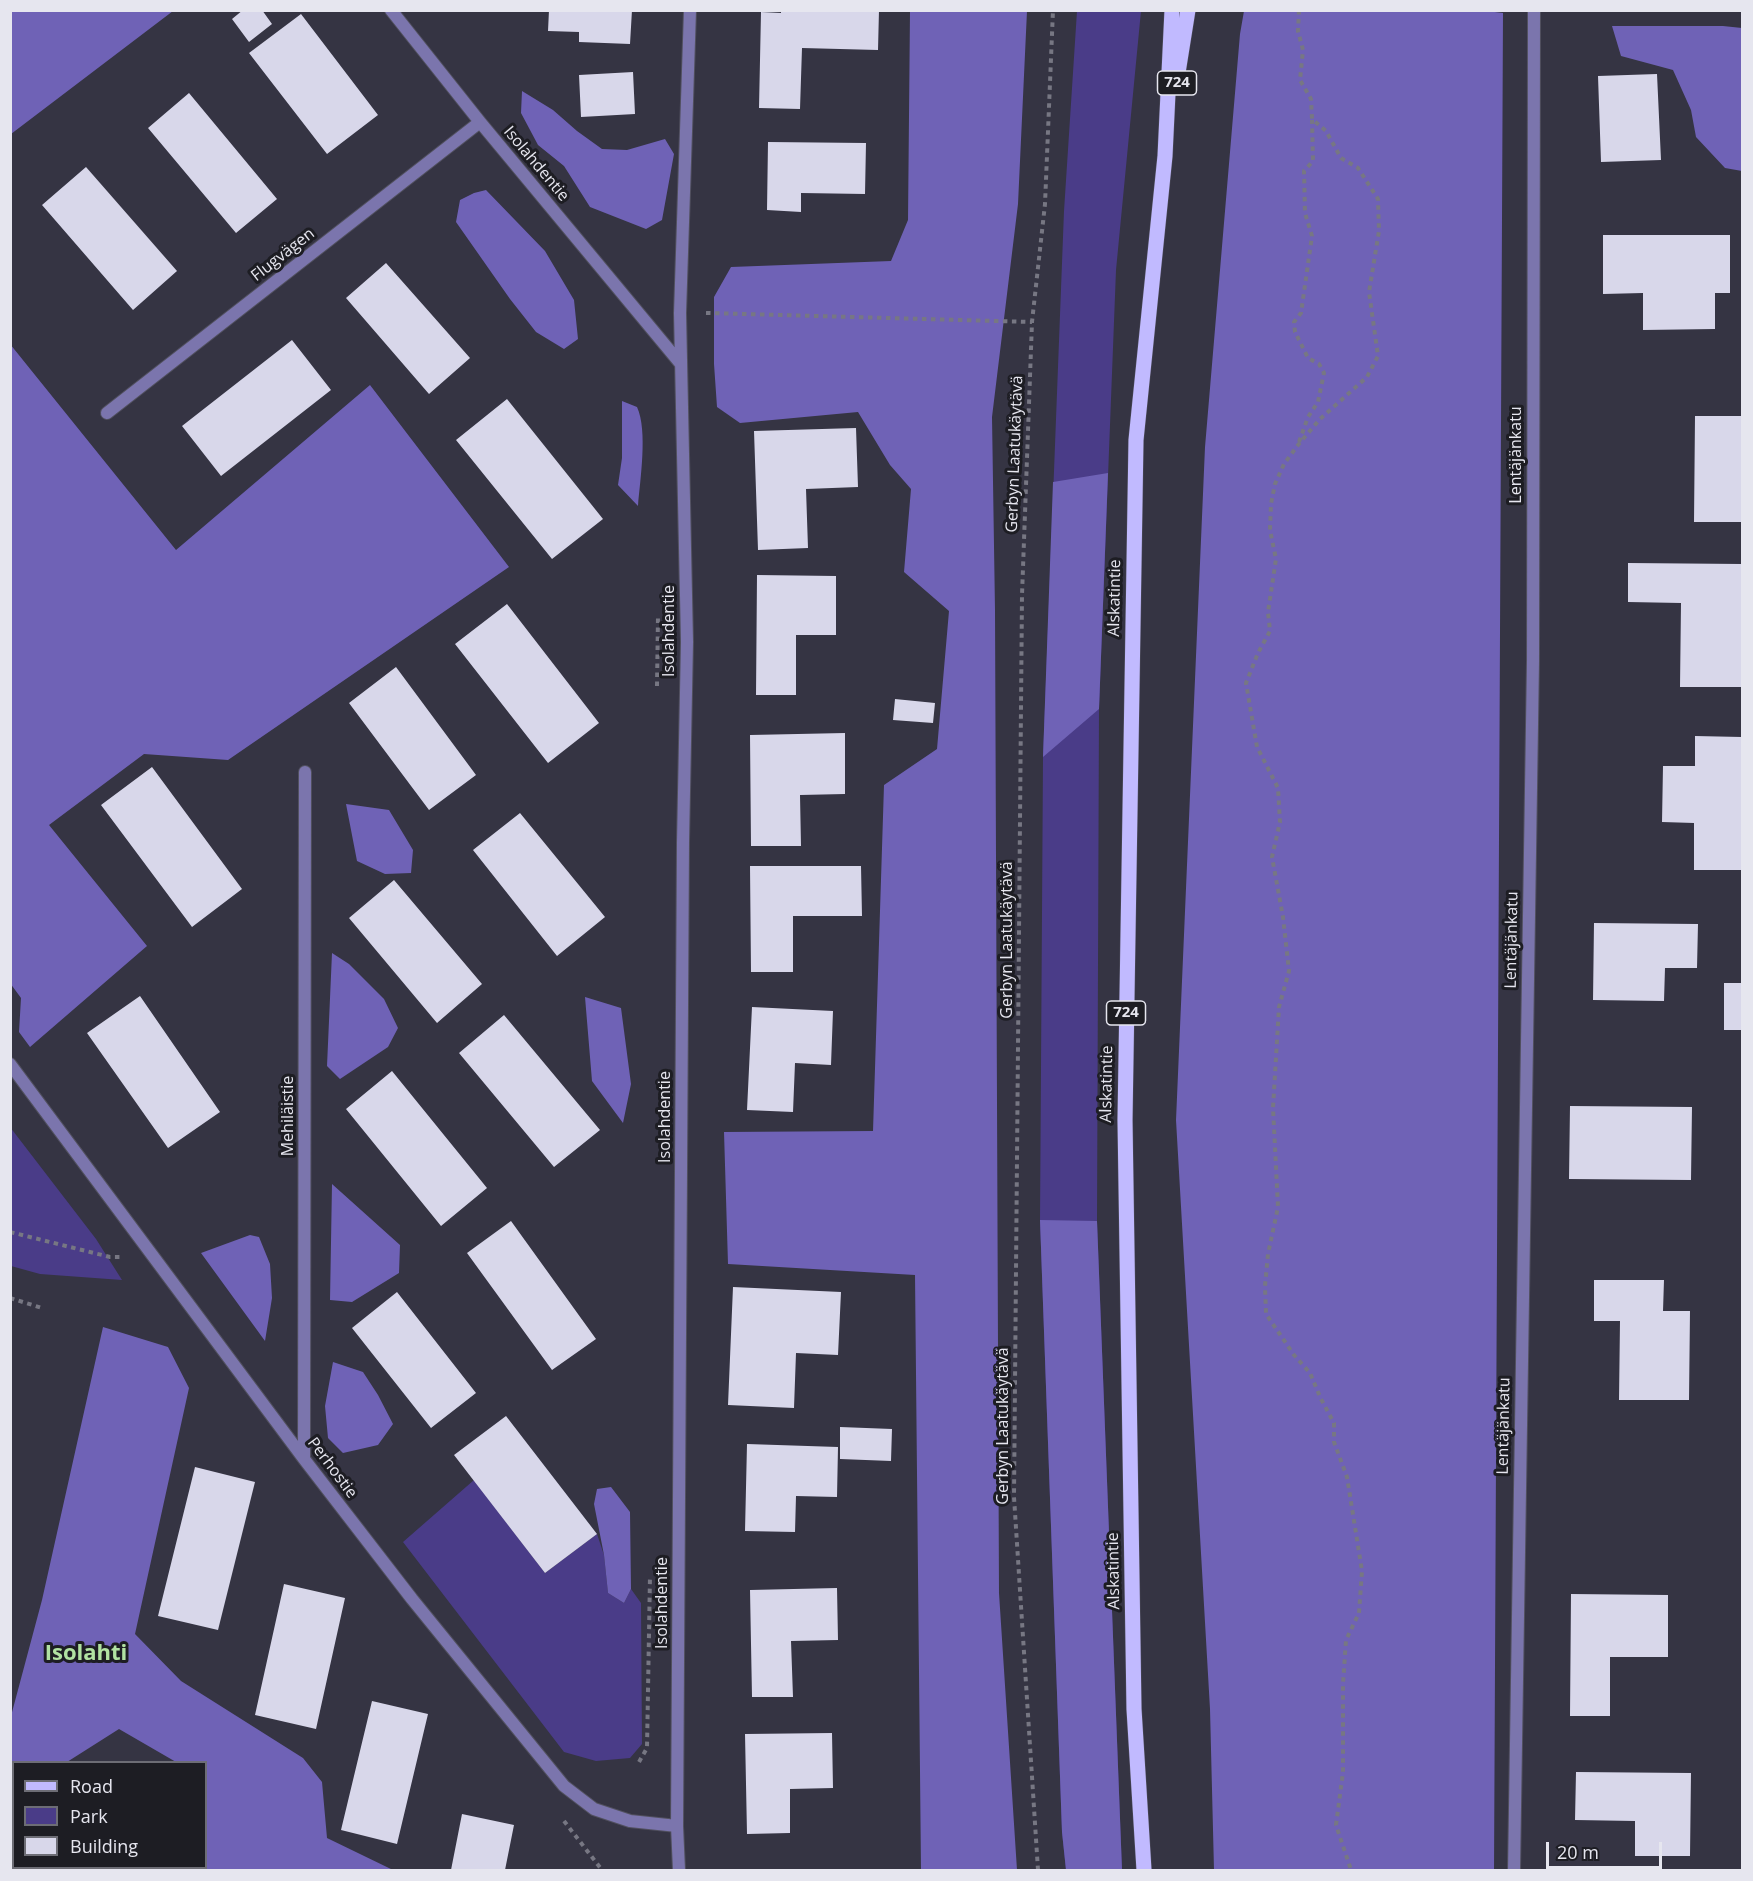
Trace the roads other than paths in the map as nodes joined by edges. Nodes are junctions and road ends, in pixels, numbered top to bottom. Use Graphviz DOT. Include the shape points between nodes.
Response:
graph roads {
  1 [pos="391,10"];
  2 [pos="690,10"];
  3 [pos="1172,10"];
  4 [pos="1188,10"];
  5 [pos="1534,10"];
  6 [pos="480,122"];
  7 [pos="1165,156"];
  8 [pos="680,363"];
  9 [pos="107,413"];
  10 [pos="305,772"];
  11 [pos="10,1064"];
  12 [pos="304,1459"];
  13 [pos="677,1826"];
  14 [pos="679,1870"];
  15 [pos="1144,1870"];
  16 [pos="1514,1870"];
  1 -- 6 [label="street, Isolahdentie"];
  2 -- 8 [label="street, Isolahdentie"];
  3 -- 7 [label="main road, Alskatintie / 724"];
  4 -- 7 [label="main road, Alskatintie / 724"];
  5 -- 16 [label="street, Lentäjänkatu" via="1533,661"];
  6 -- 8 [label="street, Isolahdentie"];
  6 -- 9 [label="street, Flugvägen"];
  7 -- 15 [label="main road, Alskatintie / 724" via="1136,440 1125,1120 1134,1709"];
  8 -- 13 [label="street, Isolahdentie" via="687,642"];
  10 -- 12 [label="street, Mehiläistie"];
  11 -- 12 [label="street, Perhostie"];
  12 -- 13 [label="street, Perhostie" via="564,1786 594,1809 630,1821"];
  13 -- 14 [label="street, Isolahdentie"];
}
